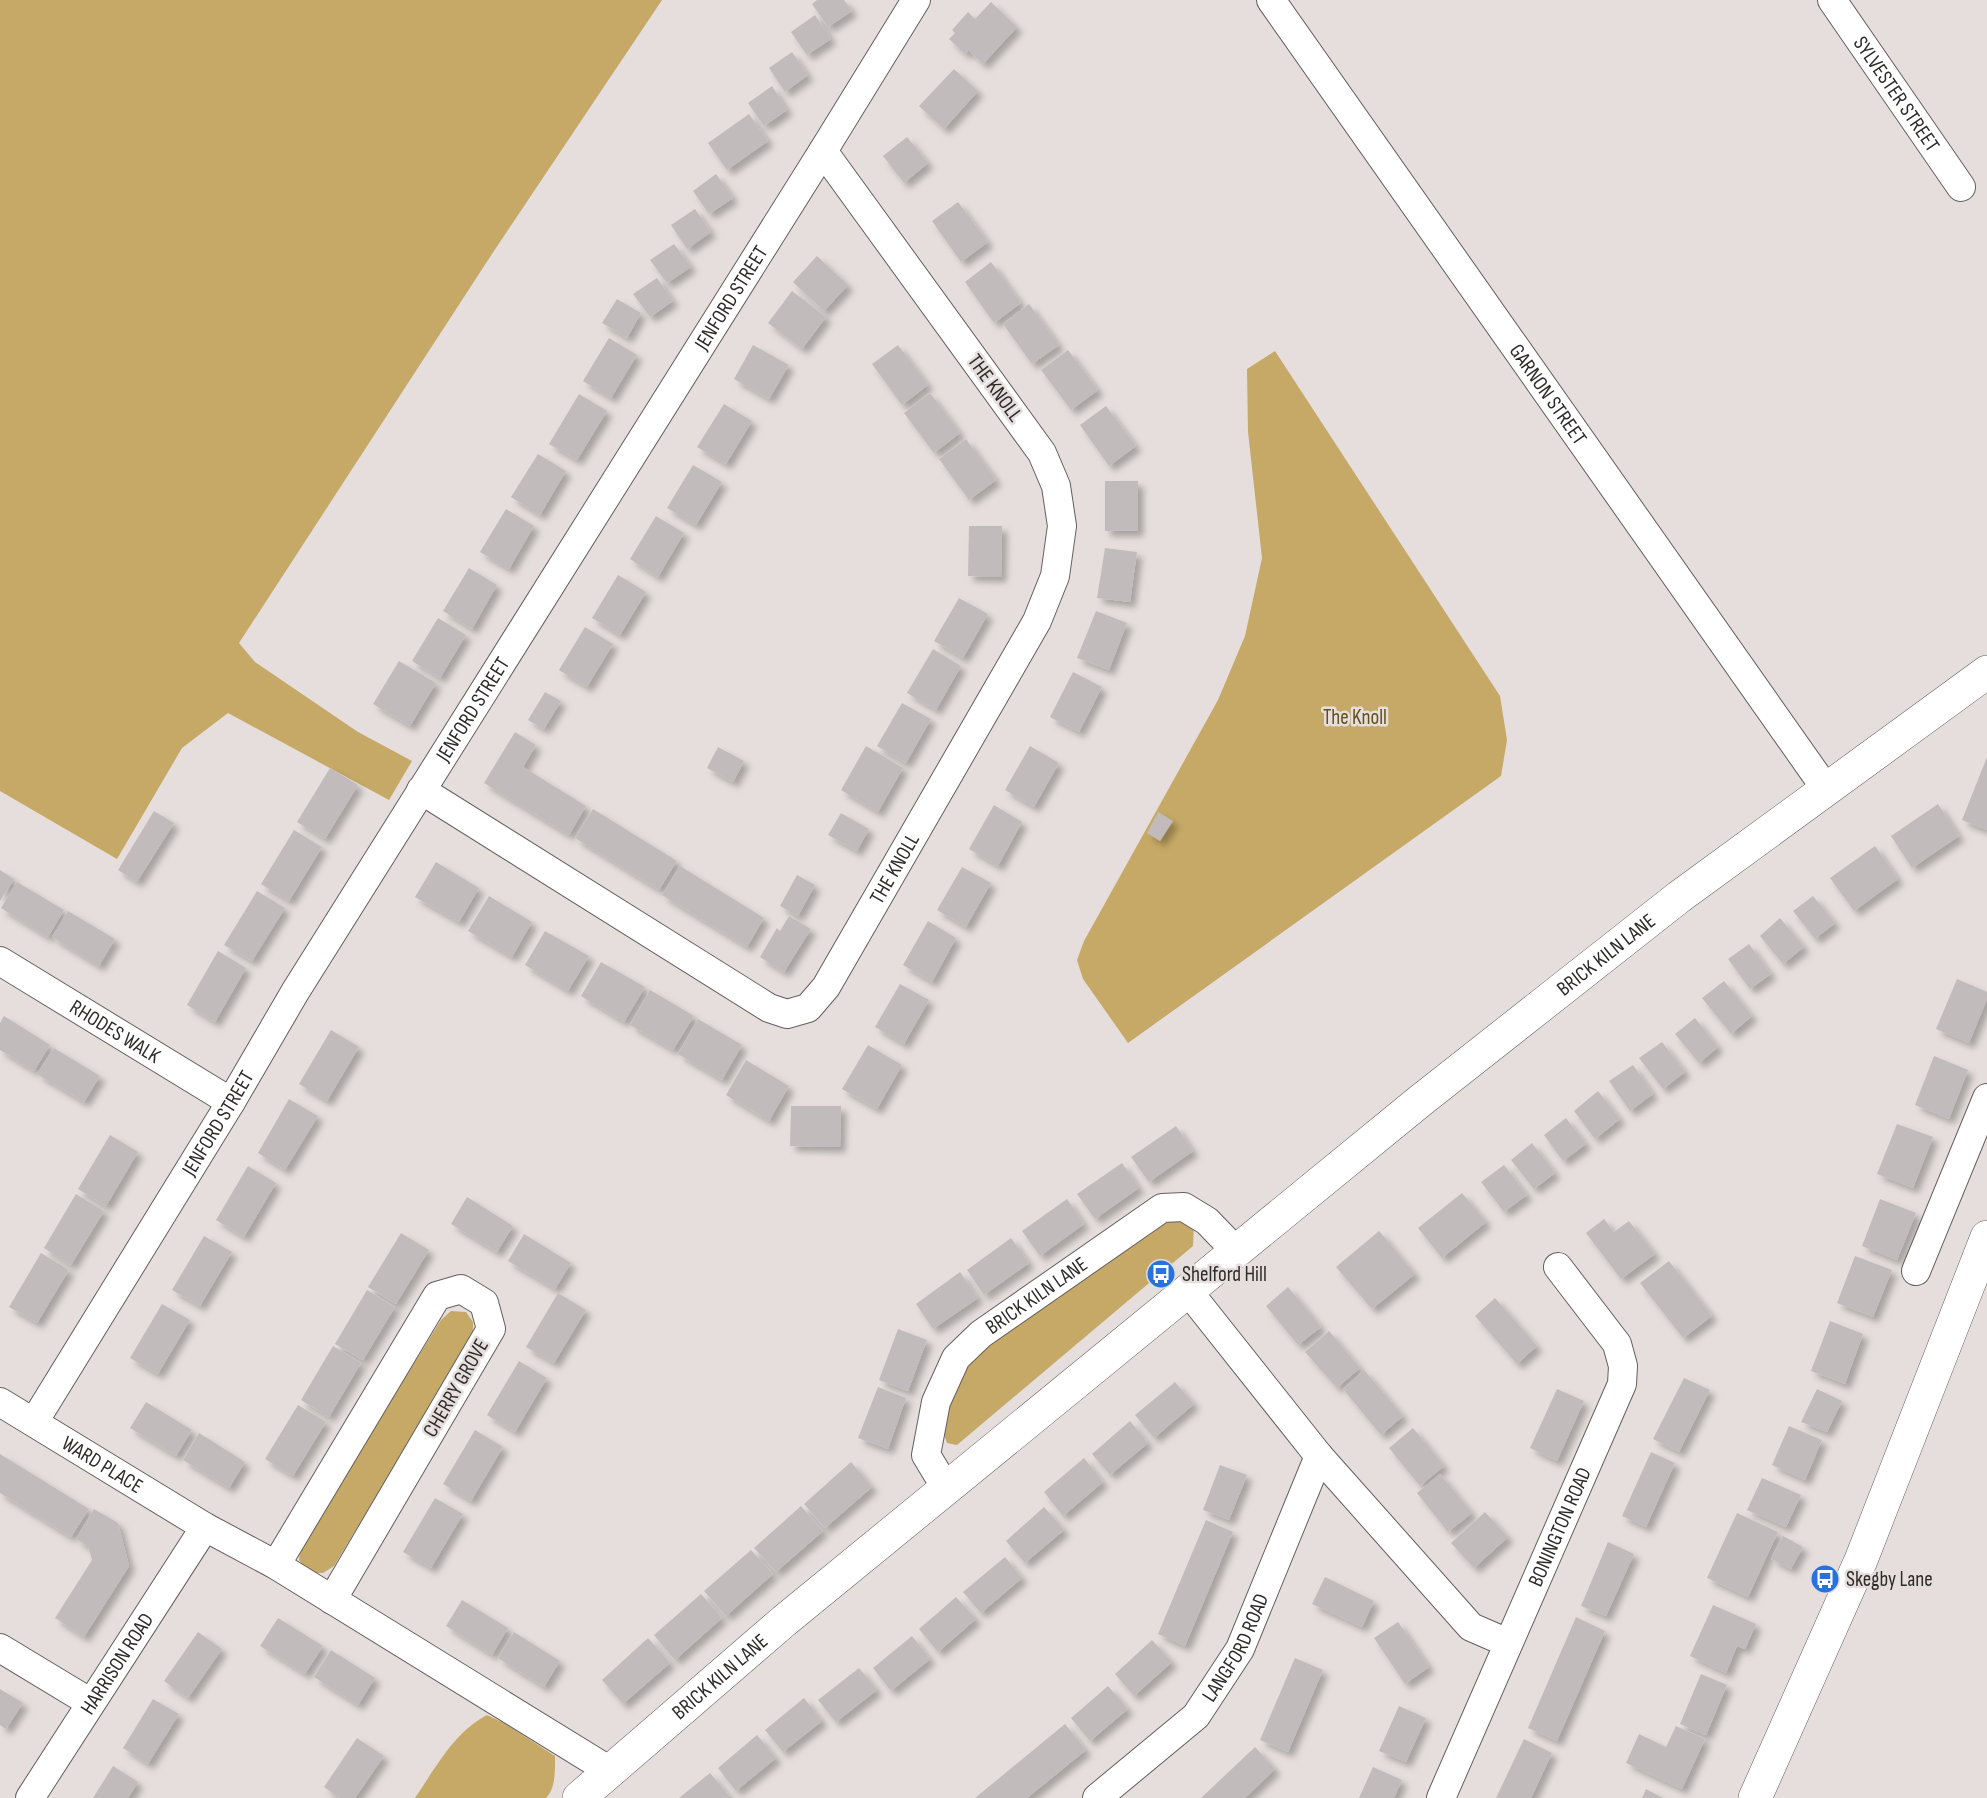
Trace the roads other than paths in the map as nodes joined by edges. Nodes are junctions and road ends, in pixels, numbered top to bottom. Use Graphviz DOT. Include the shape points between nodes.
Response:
graph roads {
  1 [pos="916,0"];
  2 [pos="1271,0"];
  3 [pos="1832,0"];
  4 [pos="824,151"];
  5 [pos="1961,187"];
  6 [pos="1987,672"];
  7 [pos="1826,789"];
  8 [pos="421,790"];
  9 [pos="0,961"];
  10 [pos="1987,1098"];
  11 [pos="231,1102"];
  12 [pos="1987,1237"];
  13 [pos="1236,1251"];
  14 [pos="1558,1267"];
  15 [pos="1916,1271"];
  16 [pos="1188,1291"];
  17 [pos="0,1402"];
  18 [pos="34,1422"];
  19 [pos="1319,1456"];
  20 [pos="946,1488"];
  21 [pos="204,1527"];
  22 [pos="276,1565"];
  23 [pos="332,1600"];
  24 [pos="1508,1643"];
  25 [pos="0,1648"];
  26 [pos="91,1703"];
  27 [pos="610,1771"];
  28 [pos="30,1798"];
  29 [pos="579,1798"];
  30 [pos="1097,1798"];
  31 [pos="1441,1798"];
  32 [pos="1755,1798"];
  1 -- 4 [label="street, JENFORD STREET"];
  2 -- 7 [label="street, GARNON STREET"];
  3 -- 5 [label="street, SYLVESTER STREET"];
  4 -- 8 [label="street, JENFORD STREET"];
  4 -- 8 [label="street, THE KNOLL" via="1042,453 1056,486 1062,526 1055,576 1037,621 826,987 808,1008 787,1014 769,1008"];
  6 -- 7 [label="street, BRICK KILN LANE"];
  7 -- 13 [label="street, BRICK KILN LANE" via="1670,904"];
  8 -- 11 [label="street, JENFORD STREET"];
  9 -- 11 [label="street, RHODES WALK"];
  10 -- 15 [label="street"];
  11 -- 18 [label="street, JENFORD STREET"];
  12 -- 32 [label="street" via="1861,1560"];
  13 -- 16 [label="street, BRICK KILN LANE"];
  13 -- 20 [label="street, BRICK KILN LANE" via="1207,1221 1184,1207 1162,1208 981,1334 956,1358 936,1402 926,1455"];
  14 -- 24 [label="street, BONINGTON ROAD" via="1617,1344 1623,1366 1622,1384"];
  16 -- 19 [label="street"];
  16 -- 20 [label="street, BRICK KILN LANE"];
  17 -- 18 [label="street, WARD PLACE"];
  18 -- 21 [label="street, WARD PLACE"];
  19 -- 24 [label="street" via="1471,1627"];
  19 -- 30 [label="street, LANGFORD ROAD" via="1240,1649 1196,1716"];
  20 -- 27 [label="street, BRICK KILN LANE"];
  21 -- 22 [label="street"];
  21 -- 26 [label="street, HARRISON ROAD"];
  22 -- 23 [label="street"];
  22 -- 23 [label="street, CHERRY GROVE" via="437,1296 461,1289 479,1299 484,1303 491,1329"];
  23 -- 27 [label="street"];
  24 -- 31 [label="street, BONINGTON ROAD"];
  25 -- 26 [label="street"];
  26 -- 28 [label="street, HARRISON ROAD"];
  27 -- 29 [label="street, BRICK KILN LANE"];
}
